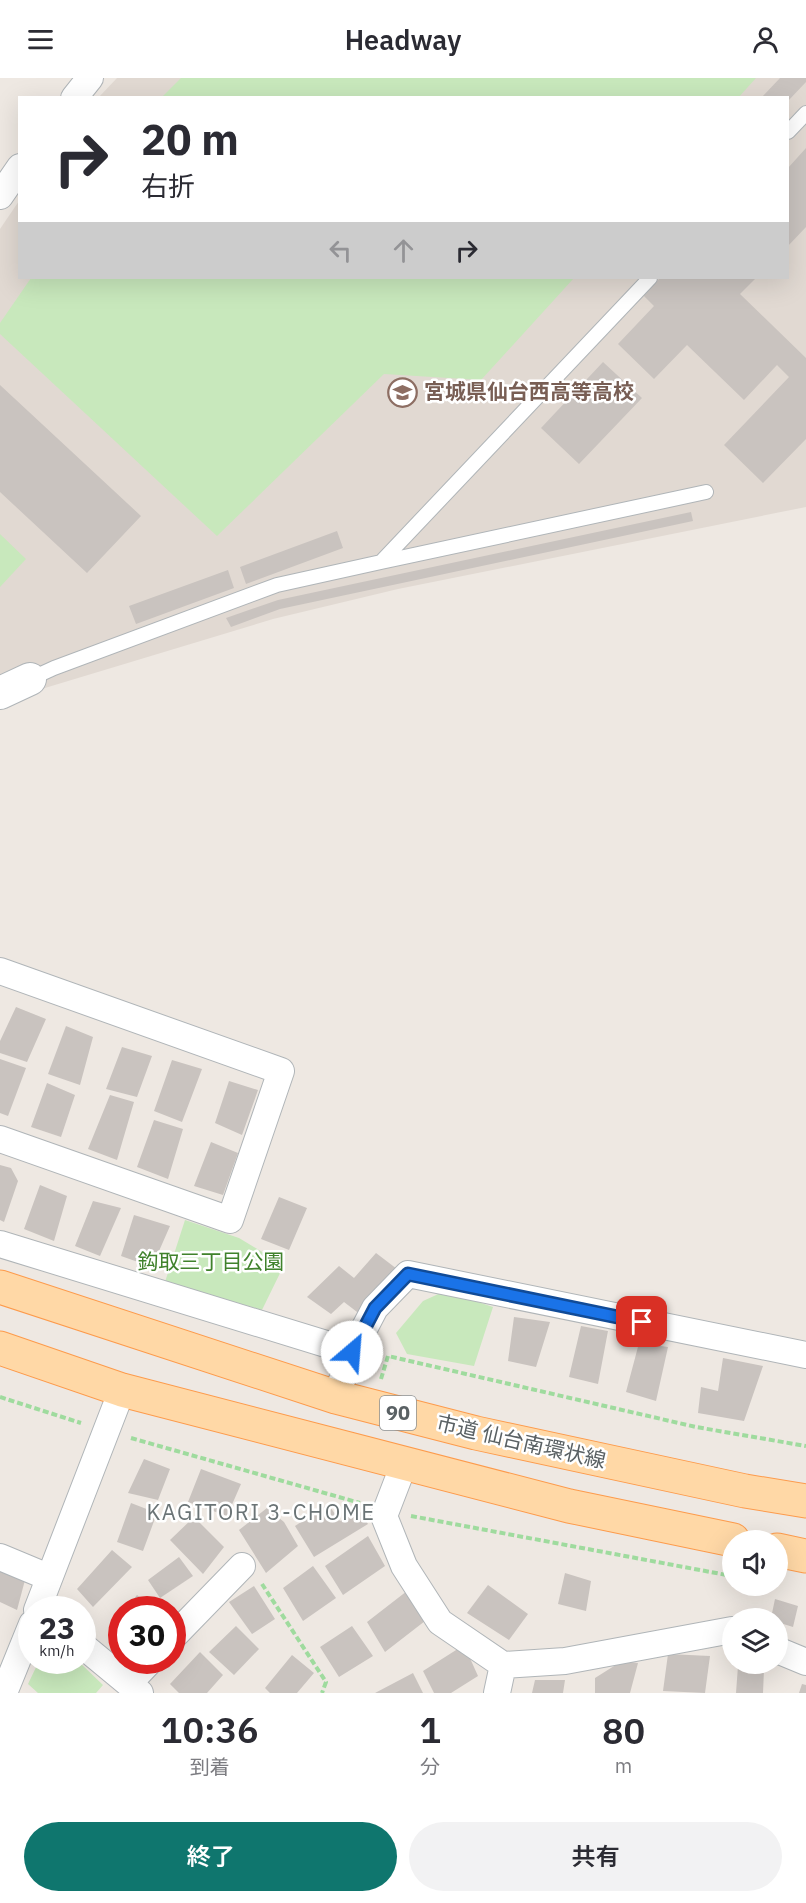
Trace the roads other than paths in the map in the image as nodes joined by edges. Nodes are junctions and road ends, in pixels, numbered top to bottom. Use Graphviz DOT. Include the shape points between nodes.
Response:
graph roads {
  1 [pos="90,78"];
  2 [pos="76,96"];
  3 [pos="806,113"];
  4 [pos="789,131"];
  5 [pos="18,170"];
  6 [pos="0,196"];
  7 [pos="649,279"];
  8 [pos="706,492"];
  9 [pos="381,562"];
  10 [pos="30,679"];
  11 [pos="0,693"];
  12 [pos="0,970"];
  13 [pos="0,1139"];
  14 [pos="0,1244"];
  15 [pos="0,1287"];
  16 [pos="0,1348"];
  17 [pos="352,1352"];
  18 [pos="806,1355"];
  19 [pos="122,1390"];
  20 [pos="336,1398"];
  21 [pos="404,1464"];
  22 [pos="806,1501"];
  23 [pos="722,1538"];
  24 [pos="788,1552"];
  25 [pos="806,1556"];
  26 [pos="0,1557"];
  27 [pos="242,1566"];
  28 [pos="48,1577"];
  29 [pos="42,1596"];
  30 [pos="186,1624"];
  31 [pos="722,1632"];
  32 [pos="788,1655"];
  33 [pos="96,1657"];
  34 [pos="18,1658"];
  35 [pos="806,1662"];
  36 [pos="503,1665"];
  37 [pos="142,1674"];
  38 [pos="134,1688"];
  39 [pos="4,1693"];
  40 [pos="497,1693"];
  1 -- 2 [label="street"];
  3 -- 4 [label="lane"];
  5 -- 6 [label="street"];
  7 -- 9 [label="lane"];
  8 -- 9 [label="lane"];
  9 -- 10 [label="lane" via="277,585"];
  10 -- 11 [label="street"];
  12 -- 13 [label="street" via="281,1071 230,1221"];
  14 -- 17 [label="street"];
  15 -- 20 [label="main road, 市道 仙台南環状線 / 90"];
  16 -- 19 [label="main road, 90"];
  17 -- 18 [label="street" via="375,1308 408,1274"];
  17 -- 20 [label="street"];
  19 -- 21 [label="main road, 90"];
  19 -- 28 [label="street"];
  20 -- 22 [label="main road, 市道 仙台南環状線 / 90" via="476,1433"];
  21 -- 23 [label="main road, 90" via="569,1506"];
  21 -- 36 [label="street" via="384,1516 404,1566 440,1622"];
  24 -- 25 [label="main road"];
  26 -- 28 [label="street"];
  27 -- 30 [label="street"];
  28 -- 29 [label="street"];
  31 -- 36 [label="street" via="566,1661"];
  32 -- 35 [label="street"];
  33 -- 38 [label="street"];
  34 -- 39 [label="street"];
  36 -- 40 [label="street"];
  37 -- 38 [label="street"];
}
